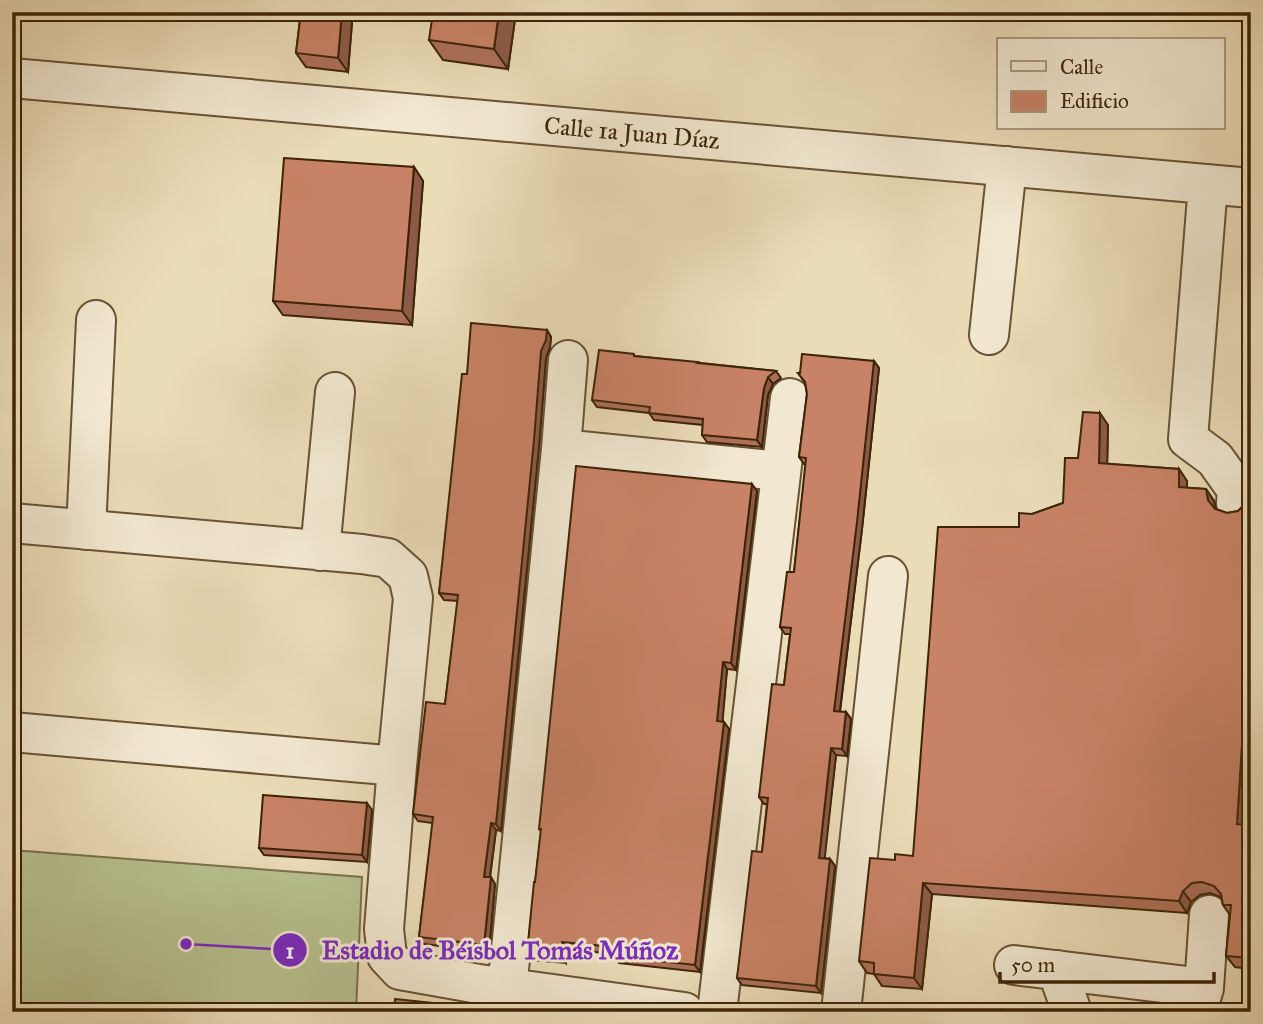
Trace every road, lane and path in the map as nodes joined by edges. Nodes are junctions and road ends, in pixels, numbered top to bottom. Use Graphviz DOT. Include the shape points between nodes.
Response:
graph roads {
  1 [pos="12,78"];
  2 [pos="1007,166"];
  3 [pos="1208,184"];
  4 [pos="1251,188"];
  5 [pos="96,320"];
  6 [pos="989,335"];
  7 [pos="568,360"];
  8 [pos="335,391"];
  9 [pos="790,398"];
  10 [pos="561,449"];
  11 [pos="780,471"];
  12 [pos="1236,503"];
  13 [pos="12,523"];
  14 [pos="86,530"];
  15 [pos="320,551"];
  16 [pos="888,576"];
  17 [pos="12,732"];
  18 [pos="397,766"];
  19 [pos="1209,915"];
  20 [pos="1014,965"];
  21 [pos="1057,970"];
  22 [pos="487,995"];
  23 [pos="1200,1000"];
  24 [pos="684,1012"];
  25 [pos="717,1012"];
  26 [pos="841,1012"];
  27 [pos="1072,1012"];
  1 -- 2 [label="street, Calle 1a Juan Díaz"];
  2 -- 3 [label="street, Calle 1a Juan Díaz"];
  2 -- 6 [label="street"];
  3 -- 4 [label="street, Calle 1a Juan Díaz"];
  3 -- 12 [label="street" via="1188,439 1215,459 1237,490"];
  5 -- 14 [label="street"];
  7 -- 10 [label="street"];
  8 -- 15 [label="street"];
  9 -- 11 [label="street"];
  10 -- 11 [label="street"];
  10 -- 22 [label="street"];
  11 -- 25 [label="street"];
  13 -- 14 [label="street"];
  14 -- 15 [label="street"];
  15 -- 18 [label="street" via="388,558 408,576 413,598"];
  16 -- 26 [label="street"];
  17 -- 18 [label="street"];
  18 -- 22 [label="street" via="384,929 387,956 400,970"];
  19 -- 23 [label="street"];
  20 -- 21 [label="street"];
  21 -- 23 [label="street"];
  21 -- 27 [label="street"];
  22 -- 24 [label="street"];
}
